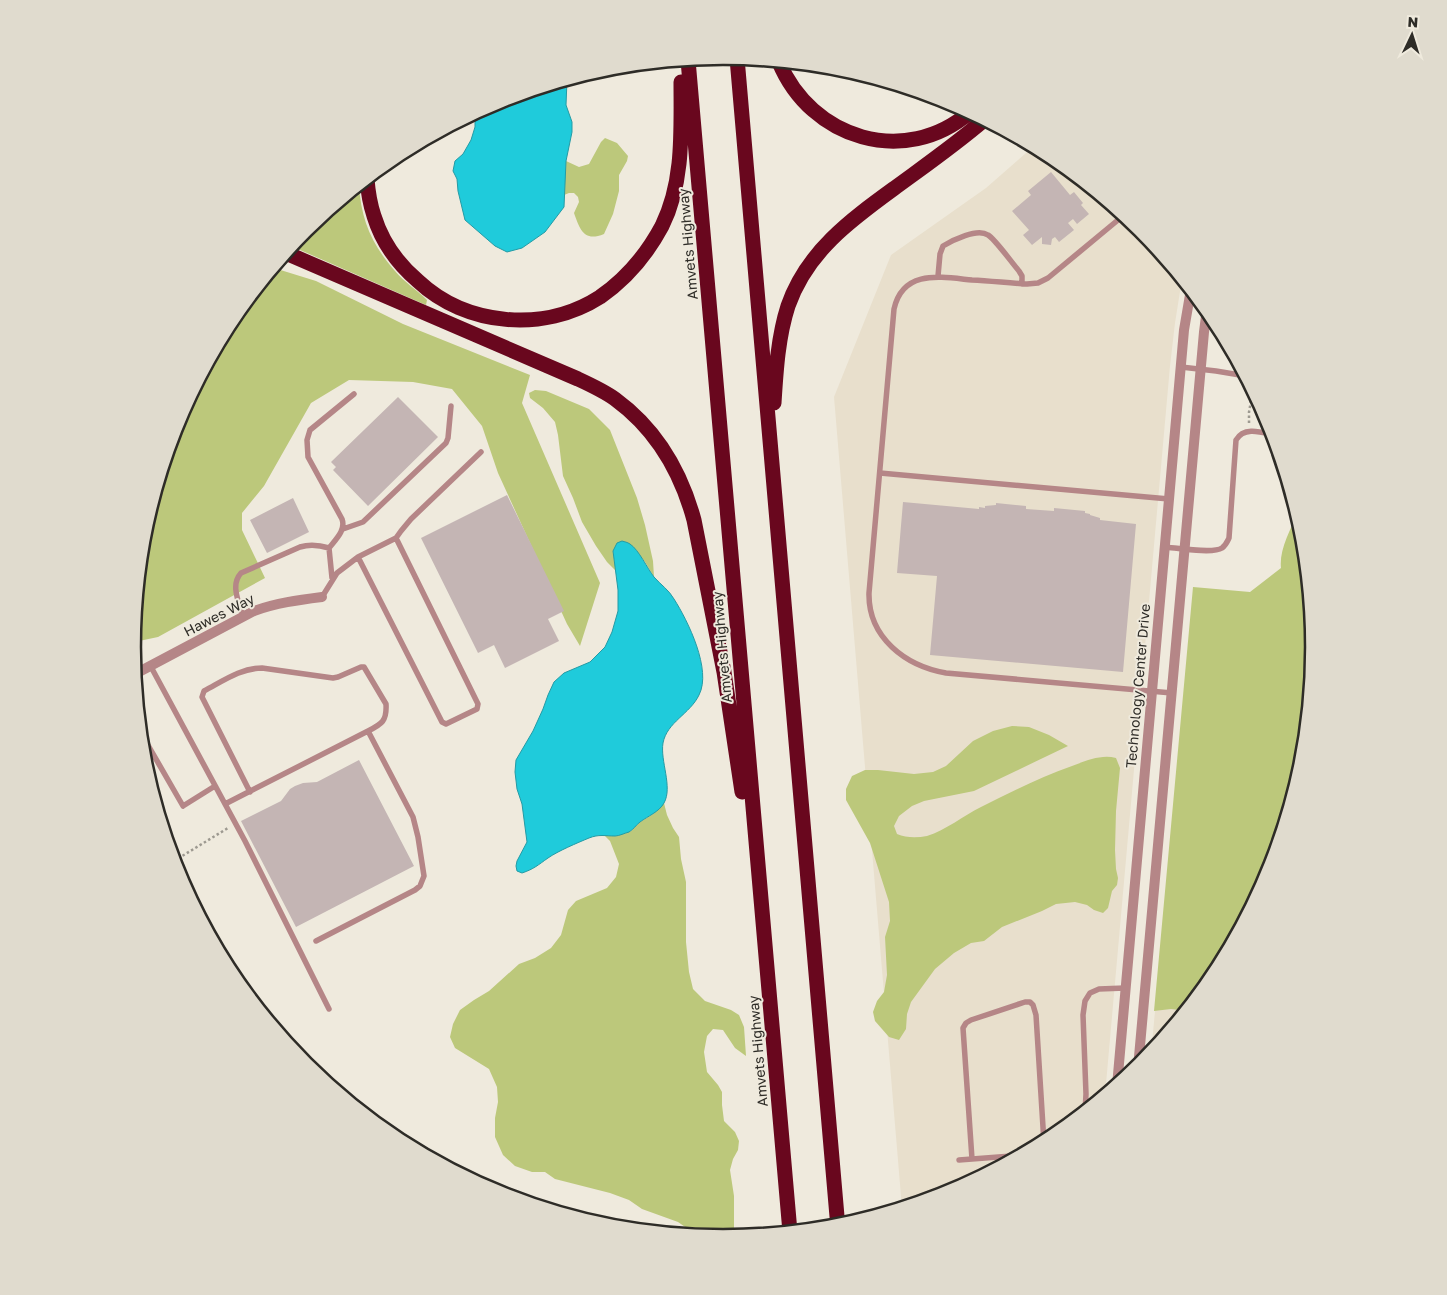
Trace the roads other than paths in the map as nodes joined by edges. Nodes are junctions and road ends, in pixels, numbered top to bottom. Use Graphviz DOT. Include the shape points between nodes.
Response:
graph roads {
  1 [pos="738,65"];
  2 [pos="681,66"];
  3 [pos="689,66"];
  4 [pos="782,68"];
  5 [pos="963,117"];
  6 [pos="979,124"];
  7 [pos="368,186"];
  8 [pos="1118,220"];
  9 [pos="293,256"];
  10 [pos="938,276"];
  11 [pos="1022,284"];
  12 [pos="1189,297"];
  13 [pos="1206,321"];
  14 [pos="1181,367"];
  15 [pos="1200,369"];
  16 [pos="1238,375"];
  17 [pos="354,394"];
  18 [pos="451,406"];
  19 [pos="1265,434"];
  20 [pos="481,452"];
  21 [pos="880,473"];
  22 [pos="1169,499"];
  23 [pos="343,529"];
  24 [pos="778,535"];
  25 [pos="396,538"];
  26 [pos="1165,547"];
  27 [pos="329,548"];
  28 [pos="1184,548"];
  29 [pos="358,557"];
  30 [pos="332,578"];
  31 [pos="322,597"];
  32 [pos="243,617"];
  33 [pos="150,666"];
  34 [pos="142,670"];
  35 [pos="1152,691"];
  36 [pos="1172,693"];
  37 [pos="368,731"];
  38 [pos="150,749"];
  39 [pos="215,786"];
  40 [pos="250,792"];
  41 [pos="225,804"];
  42 [pos="316,941"];
  43 [pos="768,981"];
  44 [pos="1125,988"];
  45 [pos="329,1009"];
  46 [pos="1139,1055"];
  47 [pos="1118,1076"];
  48 [pos="1085,1104"];
  49 [pos="1043,1134"];
  50 [pos="1007,1156"];
  51 [pos="972,1159"];
  52 [pos="959,1160"];
  53 [pos="837,1219"];
  54 [pos="789,1226"];
  1 -- 24 [label="highway"];
  2 -- 7 [label="highway" via="679,167 676,188 663,224 646,252 615,286 571,311 543,318 503,320 467,312 442,300 398,261 374,217"];
  3 -- 43 [label="highway, Amvets Highway"];
  4 -- 5 [label="highway" via="803,101 824,120 858,136 885,141 914,140 932,135"];
  6 -- 24 [label="highway" via="842,228 813,260 792,296 783,324 775,383"];
  8 -- 11 [label="lane" via="1048,278 1038,283"];
  9 -- 43 [label="highway" via="578,378 615,399 658,442 685,489 694,520 729,706"];
  10 -- 11 [label="lane"];
  10 -- 11 [label="lane" via="943,246 970,234 982,233 990,236 1019,271"];
  10 -- 21 [label="lane" via="915,281 896,303"];
  12 -- 14 [label="street, Technology Center Drive"];
  13 -- 15 [label="street"];
  14 -- 15 [label="lane"];
  14 -- 22 [label="street, Technology Center Drive"];
  15 -- 16 [label="lane"];
  15 -- 28 [label="street"];
  17 -- 23 [label="lane" via="310,430 307,440 308,457 342,518"];
  18 -- 23 [label="lane" via="446,442 363,522"];
  19 -- 28 [label="lane" via="1249,431 1240,434 1236,440 1226,544 1217,550"];
  20 -- 25 [label="lane" via="411,519"];
  21 -- 22 [label="lane"];
  21 -- 35 [label="lane" via="869,606 880,634 897,652 919,666 946,673"];
  22 -- 26 [label="street, Technology Center Drive"];
  23 -- 27 [label="lane"];
  24 -- 53 [label="highway"];
  25 -- 29 [label="lane"];
  25 -- 29 [label="lane" via="478,704 477,708 446,724 442,722"];
  26 -- 28 [label="lane"];
  26 -- 35 [label="street, Technology Center Drive"];
  27 -- 30 [label="lane"];
  27 -- 32 [label="lane" via="306,545 241,573 235,583"];
  28 -- 36 [label="street"];
  29 -- 30 [label="lane"];
  30 -- 31 [label="lane"];
  31 -- 32 [label="street, Hawes Way" via="269,605"];
  32 -- 33 [label="street, Hawes Way"];
  33 -- 34 [label="street, Hawes Way"];
  33 -- 39 [label="lane"];
  35 -- 36 [label="lane"];
  35 -- 44 [label="street, Technology Center Drive"];
  36 -- 46 [label="street"];
  37 -- 40 [label="lane"];
  37 -- 40 [label="lane" via="383,722 386,704 364,667 332,678 262,668 243,670 204,691 202,697"];
  37 -- 42 [label="lane" via="413,817 424,876 415,890"];
  38 -- 39 [label="lane" via="183,806"];
  39 -- 41 [label="lane"];
  40 -- 41 [label="lane"];
  41 -- 45 [label="lane"];
  43 -- 54 [label="highway, Amvets Highway"];
  44 -- 47 [label="street, Technology Center Drive"];
  44 -- 48 [label="lane" via="1099,989 1090,993 1085,1001"];
  49 -- 51 [label="lane" via="1036,1015 1033,1004 1025,1002 971,1020 963,1028"];
  50 -- 51 [label="lane"];
  51 -- 52 [label="lane"];
}
